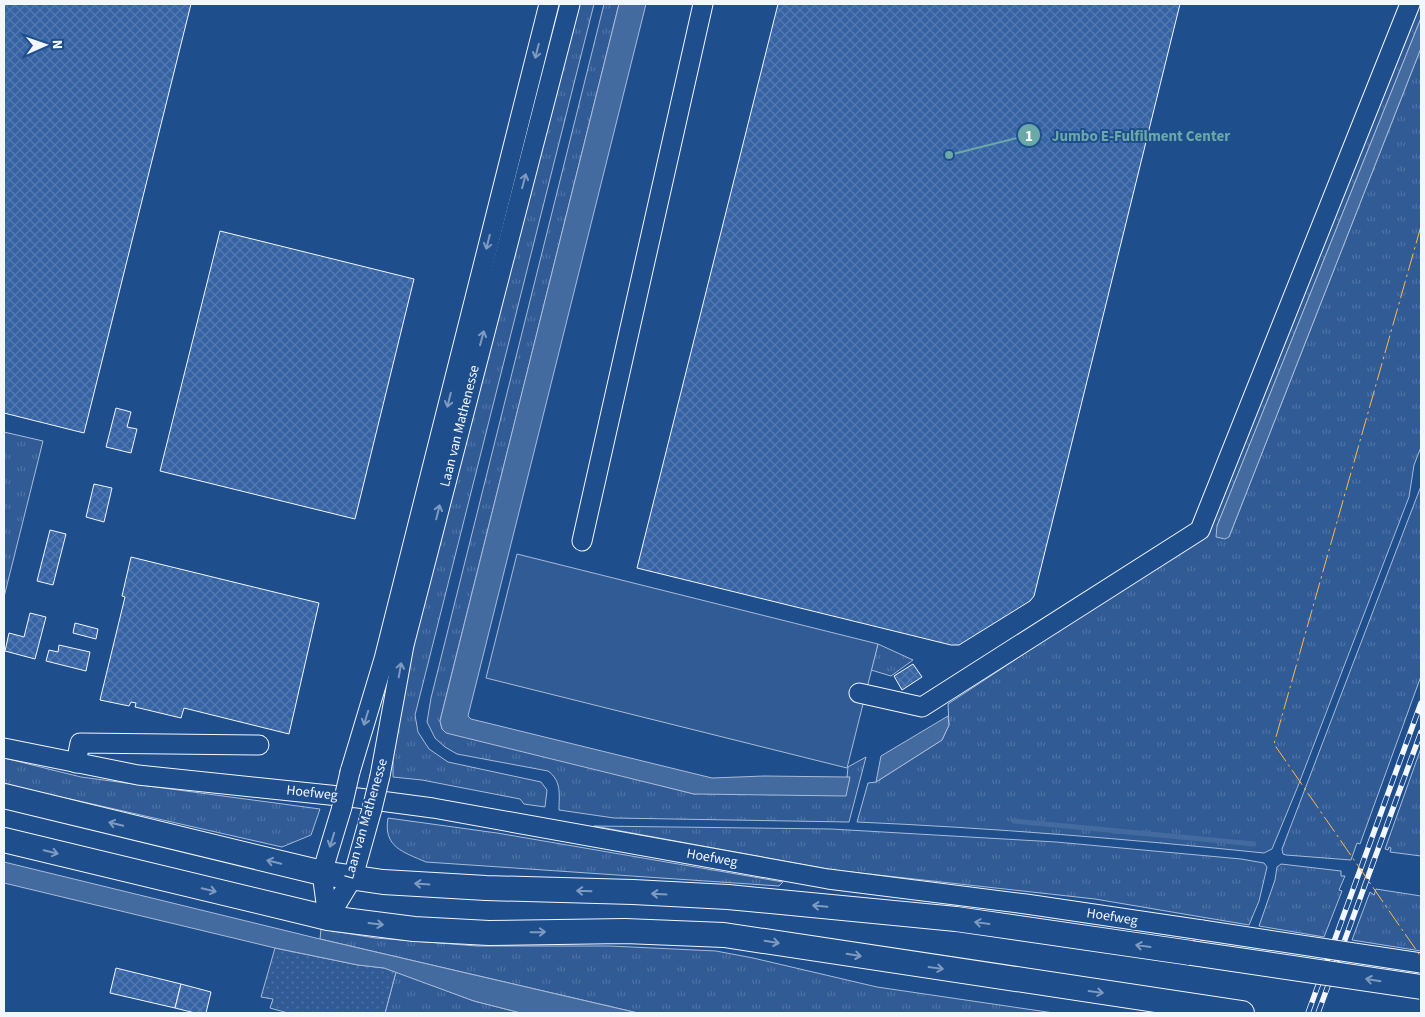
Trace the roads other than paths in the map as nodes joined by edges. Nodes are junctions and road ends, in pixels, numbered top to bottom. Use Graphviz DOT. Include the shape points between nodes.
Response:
graph roads {
  1 [pos="549,4"];
  2 [pos="570,4"];
  3 [pos="703,4"];
  4 [pos="1410,4"];
  5 [pos="582,541"];
  6 [pos="859,693"];
  7 [pos="259,744"];
  8 [pos="4,748"];
  9 [pos="76,763"];
  10 [pos="4,796"];
  11 [pos="4,840"];
  12 [pos="322,873"];
  13 [pos="353,877"];
  14 [pos="328,918"];
  15 [pos="1421,963"];
  16 [pos="1421,988"];
  17 [pos="1242,1013"];
  1 -- 12 [label="street, Laan van Mathenesse, one-way, bridge" via="384,659"];
  13 -- 2 [label="street, Laan van Mathenesse, one-way, bridge" via="380,776 404,645"];
  3 -- 5 [label="street"];
  4 -- 6 [label="street" via="1200,530 922,707"];
  7 -- 9 [label="street" via="80,743"];
  8 -- 9 [label="street, Hoefweg"];
  9 -- 15 [label="street, Hoefweg, bridge" via="138,775 434,808 813,877 1017,902"];
  12 -- 10 [label="main road, Hoefweg, one-way"];
  11 -- 14 [label="main road, one-way"];
  12 -- 13 [label="main road, Hoefweg"];
  12 -- 14 [label="street, Laan van Mathenesse"];
  13 -- 14 [label="street, Laan van Mathenesse"];
  16 -- 13 [label="main road, Hoefweg, one-way, bridge" via="956,919 728,897 486,888 383,882"];
  14 -- 17 [label="main road, one-way" via="414,929 489,933 724,935"];
}
